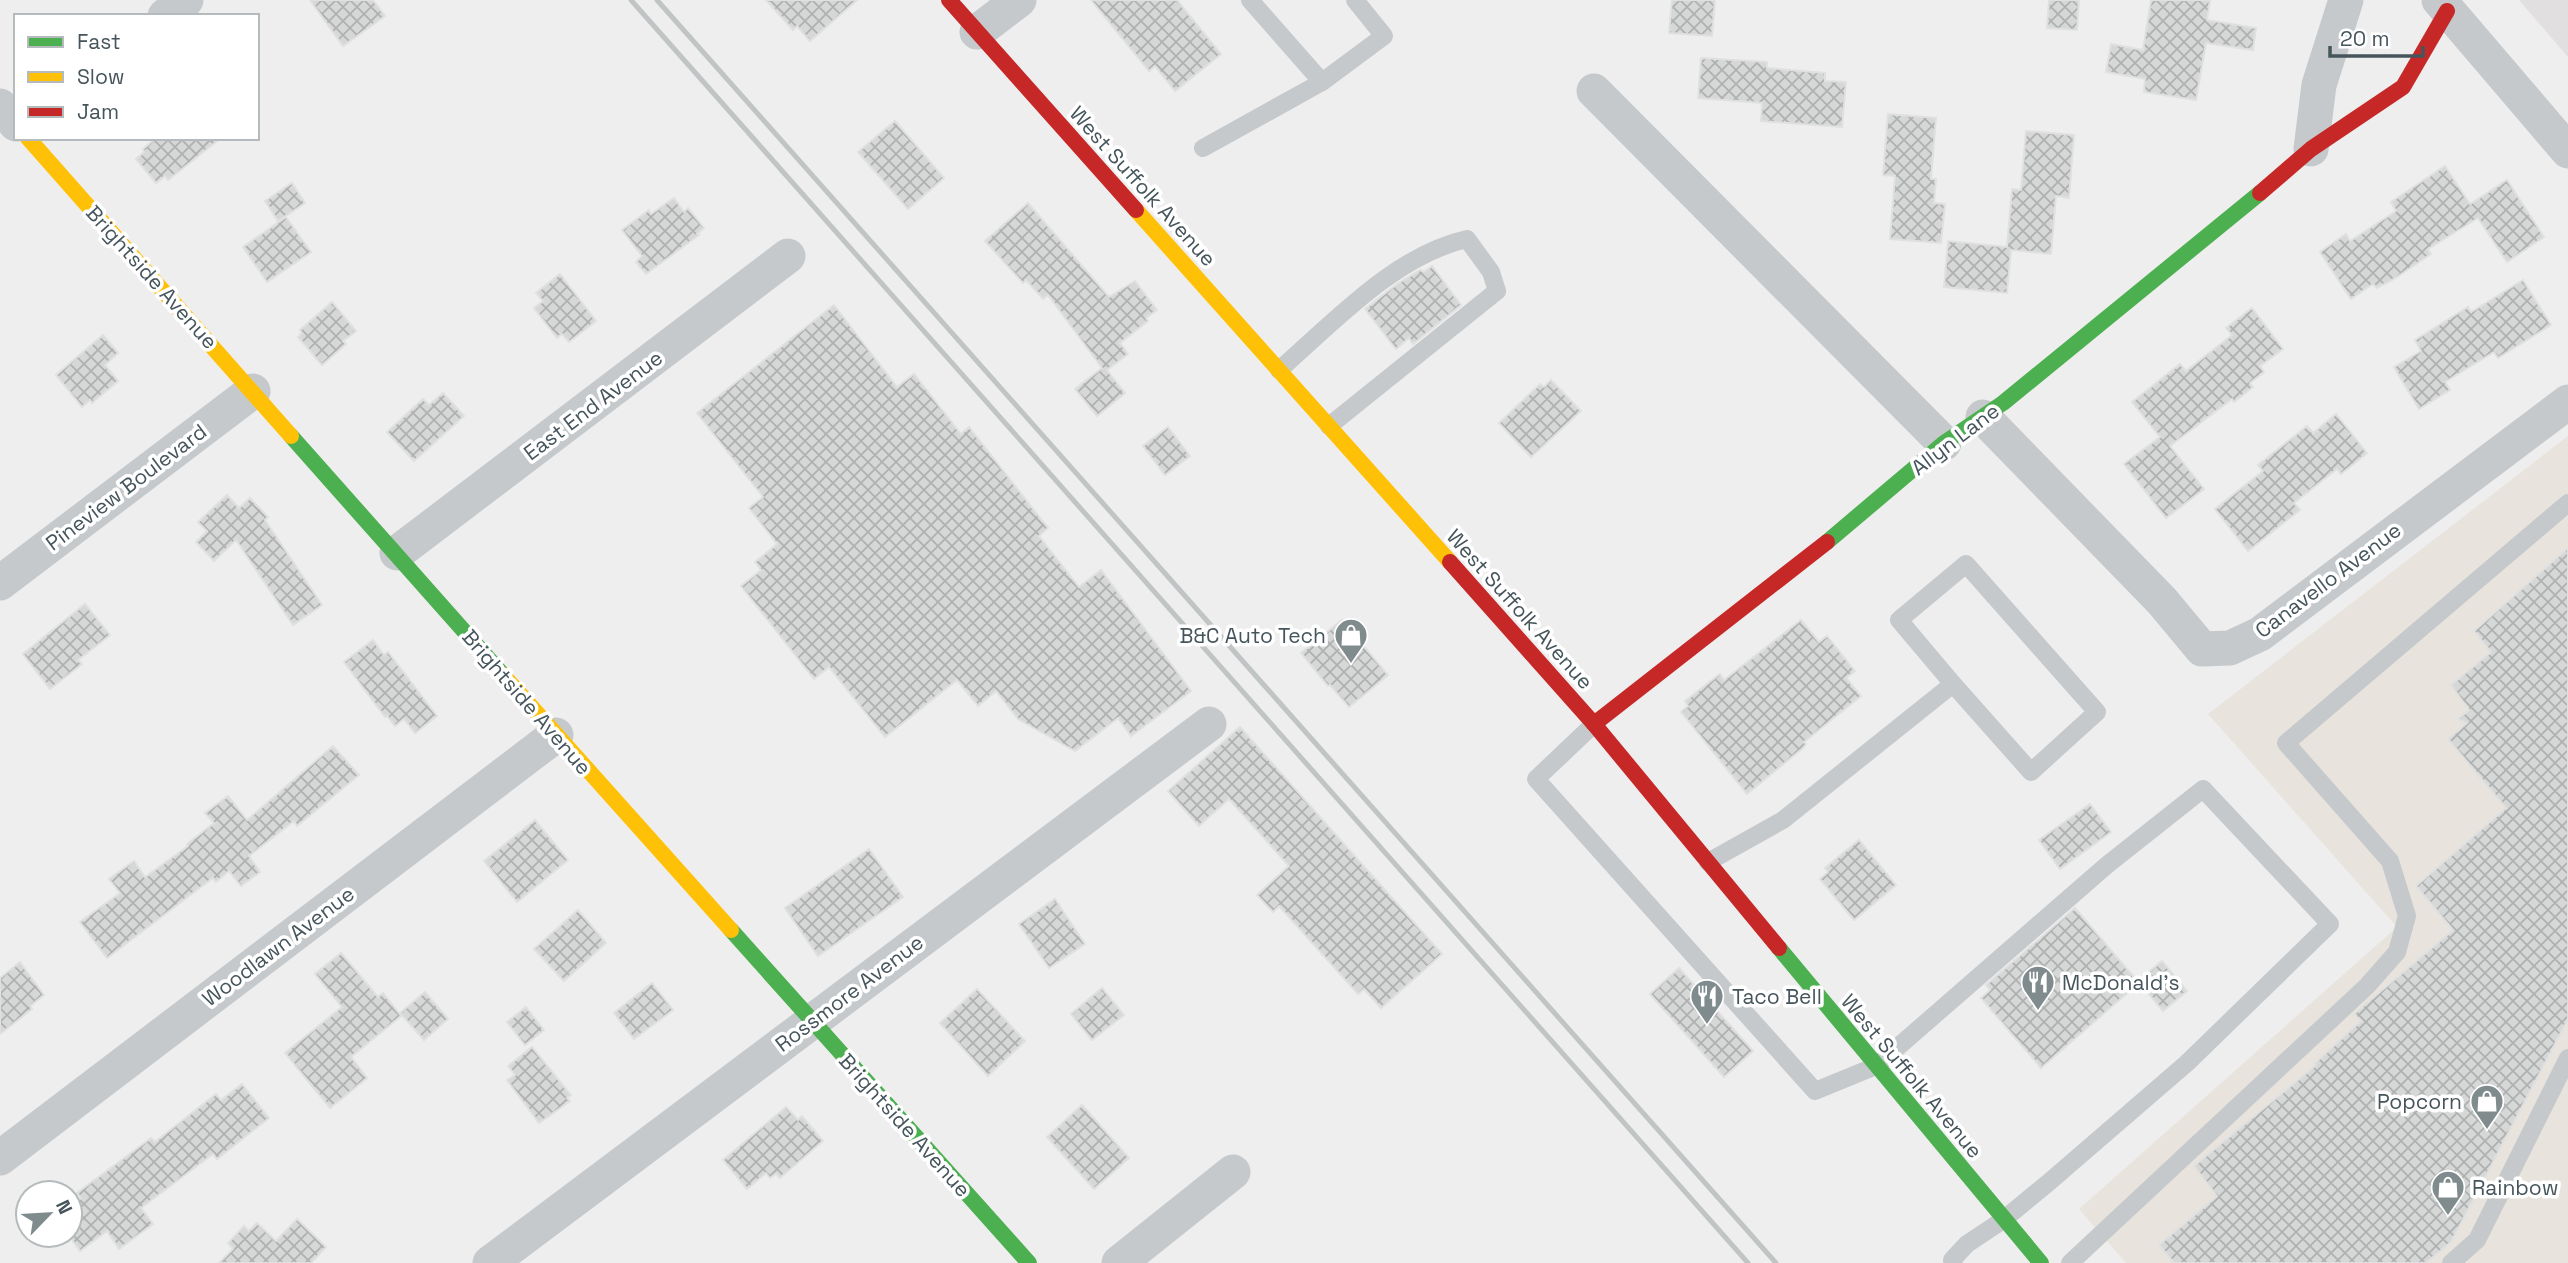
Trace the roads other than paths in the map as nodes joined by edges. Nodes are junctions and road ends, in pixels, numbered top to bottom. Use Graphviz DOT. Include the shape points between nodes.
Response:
graph roads {
  1 [pos="186,0"];
  2 [pos="948,0"];
  3 [pos="1019,0"];
  4 [pos="1250,0"];
  5 [pos="1355,0"];
  6 [pos="2346,0"];
  7 [pos="2443,5"];
  8 [pos="168,14"];
  9 [pos="977,32"];
  10 [pos="1322,82"];
  11 [pos="1594,91"];
  12 [pos="0,106"];
  13 [pos="14,122"];
  14 [pos="30,140"];
  15 [pos="1203,148"];
  16 [pos="2311,149"];
  17 [pos="2568,151"];
  18 [pos="788,257"];
  19 [pos="1279,370"];
  20 [pos="253,391"];
  21 [pos="2568,402"];
  22 [pos="1983,417"];
  23 [pos="1329,426"];
  24 [pos="1944,443"];
  25 [pos="2568,503"];
  26 [pos="397,553"];
  27 [pos="0,583"];
  28 [pos="1953,684"];
  29 [pos="1209,724"];
  30 [pos="1594,724"];
  31 [pos="556,735"];
  32 [pos="1708,862"];
  33 [pos="812,1020"];
  34 [pos="2568,1058"];
  35 [pos="1876,1066"];
  36 [pos="0,1158"];
  37 [pos="1233,1172"];
  38 [pos="2003,1220"];
  39 [pos="2459,1260"];
  40 [pos="490,1263"];
  41 [pos="1029,1263"];
  42 [pos="1119,1263"];
  43 [pos="1954,1263"];
  44 [pos="2041,1263"];
  45 [pos="2070,1263"];
  1 -- 8 [label="street"];
  2 -- 9 [label="street, West Suffolk Avenue"];
  3 -- 9 [label="street"];
  4 -- 10 [label="lane"];
  5 -- 10 [label="lane" via="1384,36"];
  6 -- 16 [label="street" via="2319,85"];
  7 -- 16 [label="street, Allyn Lane" via="2403,86"];
  7 -- 17 [label="street"];
  9 -- 19 [label="street, West Suffolk Avenue"];
  10 -- 15 [label="lane"];
  11 -- 24 [label="street"];
  12 -- 13 [label="street"];
  14 -- 20 [label="street, Brightside Avenue"];
  16 -- 22 [label="street, Allyn Lane"];
  18 -- 26 [label="street, East End Avenue"];
  19 -- 23 [label="street, West Suffolk Avenue"];
  19 -- 23 [label="lane" via="1385,279 1443,244 1467,239 1491,272 1497,291"];
  20 -- 26 [label="street, Brightside Avenue"];
  20 -- 27 [label="street, Pineview Boulevard"];
  21 -- 22 [label="street, Canavello Avenue" via="2260,634 2230,648 2202,649 2162,601"];
  22 -- 24 [label="street, Allyn Lane"];
  23 -- 30 [label="street, West Suffolk Avenue"];
  24 -- 30 [label="street, Allyn Lane" via="1798,565"];
  25 -- 45 [label="lane" via="2286,743 2390,860 2407,916 2397,952 2367,986"];
  26 -- 31 [label="street, Brightside Avenue"];
  28 -- 28 [label="lane" via="1899,620 1966,564 2097,712 2031,772"];
  28 -- 32 [label="lane" via="1783,820"];
  29 -- 33 [label="street, Rossmore Avenue"];
  30 -- 32 [label="street, West Suffolk Avenue"];
  30 -- 35 [label="lane" via="1536,779 1815,1091"];
  31 -- 33 [label="street, Brightside Avenue"];
  31 -- 36 [label="street, Woodlawn Avenue"];
  32 -- 35 [label="street, West Suffolk Avenue"];
  33 -- 40 [label="street, Rossmore Avenue"];
  33 -- 41 [label="street, Brightside Avenue"];
  34 -- 39 [label="lane" via="2477,1240"];
  35 -- 38 [label="street, West Suffolk Avenue"];
  35 -- 38 [label="lane" via="2107,865 2203,789 2330,924 2187,1063"];
  37 -- 42 [label="street"];
  38 -- 43 [label="lane" via="1967,1244"];
  38 -- 44 [label="street, West Suffolk Avenue"];
}
